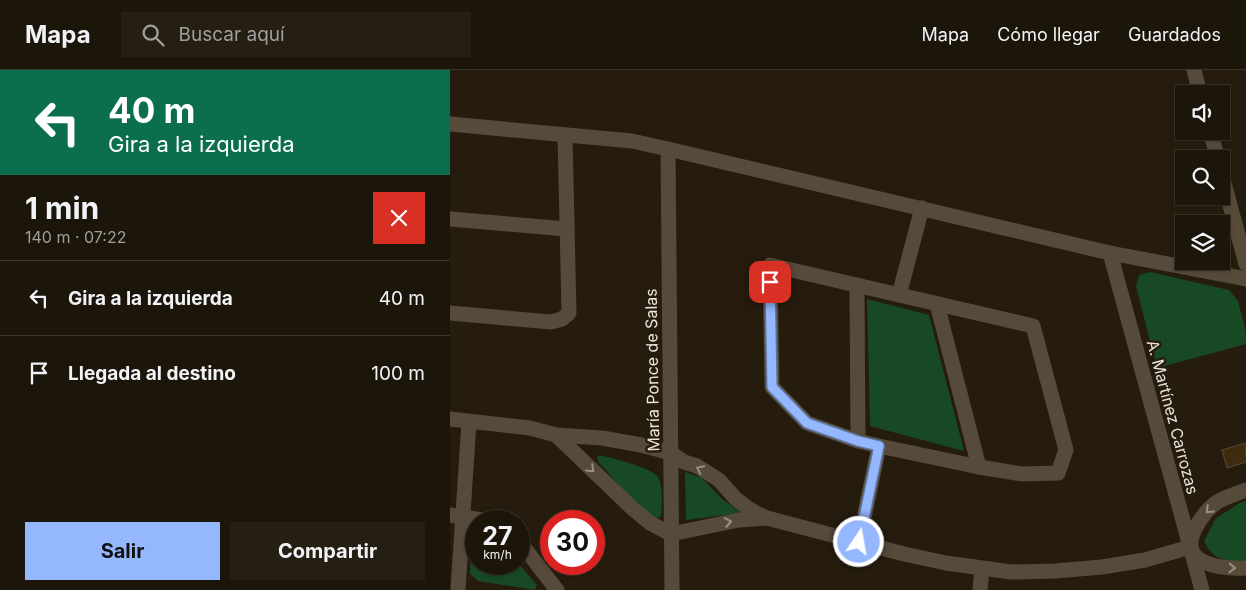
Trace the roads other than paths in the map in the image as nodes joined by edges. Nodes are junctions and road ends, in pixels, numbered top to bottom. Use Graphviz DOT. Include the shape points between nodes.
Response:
graph roads {
  1 [pos="1194,70"];
  2 [pos="1198,85"];
  3 [pos="450,124"];
  4 [pos="565,135"];
  5 [pos="668,149"];
  6 [pos="1230,205"];
  7 [pos="922,208"];
  8 [pos="450,219"];
  9 [pos="567,230"];
  10 [pos="1110,253"];
  11 [pos="1246,264"];
  12 [pos="1246,279"];
  13 [pos="857,285"];
  14 [pos="899,295"];
  15 [pos="937,304"];
  16 [pos="450,313"];
  17 [pos="450,419"];
  18 [pos="469,422"];
  19 [pos="556,435"];
  20 [pos="858,441"];
  21 [pos="879,446"];
  22 [pos="671,453"];
  23 [pos="979,468"];
  24 [pos="1246,490"];
  25 [pos="456,516"];
  26 [pos="767,518"];
  27 [pos="671,534"];
  28 [pos="859,542"];
  29 [pos="1190,547"];
  30 [pos="530,555"];
  31 [pos="1246,568"];
  32 [pos="982,569"];
  33 [pos="458,590"];
  34 [pos="557,590"];
  35 [pos="672,590"];
  36 [pos="980,590"];
  37 [pos="1202,590"];
  1 -- 2 [label="street"];
  3 -- 4 [label="street"];
  4 -- 5 [label="street"];
  4 -- 9 [label="street"];
  5 -- 7 [label="street"];
  5 -- 22 [label="street, María Ponce de Salas"];
  6 -- 11 [label="street"];
  7 -- 10 [label="street"];
  7 -- 14 [label="street"];
  8 -- 9 [label="street"];
  9 -- 16 [label="street" via="568,313 562,319 550,322"];
  10 -- 12 [label="street"];
  10 -- 29 [label="street, A. Martínez Carrozas"];
  13 -- 14 [label="street"];
  13 -- 20 [label="street"];
  13 -- 20 [label="street" via="770,265 772,387 807,423"];
  14 -- 15 [label="street"];
  15 -- 23 [label="street"];
  15 -- 23 [label="street" via="1033,326 1066,450 1058,473 1022,474"];
  17 -- 18 [label="street"];
  18 -- 19 [label="street" via="530,428"];
  18 -- 25 [label="street"];
  19 -- 22 [label="street" via="602,438"];
  19 -- 27 [label="street, one-way" via="632,508"];
  20 -- 21 [label="street"];
  21 -- 23 [label="street"];
  21 -- 28 [label="street"];
  26 -- 22 [label="street, one-way" via="745,506 719,480"];
  22 -- 27 [label="street, María Ponce de Salas"];
  24 -- 29 [label="street, one-way" via="1206,511 1192,535"];
  25 -- 33 [label="street"];
  27 -- 26 [label="street, one-way" via="739,520"];
  26 -- 28 [label="street"];
  27 -- 35 [label="street, María Ponce de Salas"];
  28 -- 32 [label="street"];
  29 -- 31 [label="street, one-way" via="1201,562"];
  29 -- 32 [label="street" via="1145,560 1102,567 1011,572"];
  29 -- 37 [label="street, A. Martínez Carrozas"];
  30 -- 34 [label="street"];
  32 -- 36 [label="street"];
}
